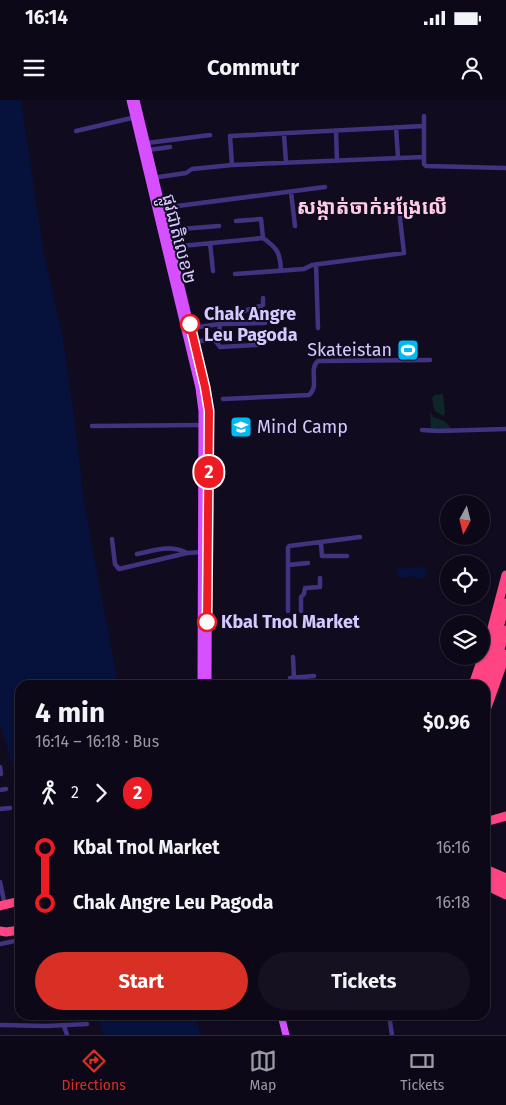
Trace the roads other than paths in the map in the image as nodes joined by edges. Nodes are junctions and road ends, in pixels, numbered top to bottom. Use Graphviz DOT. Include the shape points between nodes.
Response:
graph roads {
  1 [pos="130,100"];
  2 [pos="136,100"];
  3 [pos="424,116"];
  4 [pos="137,117"];
  5 [pos="424,126"];
  6 [pos="396,127"];
  7 [pos="76,131"];
  8 [pos="336,131"];
  9 [pos="284,134"];
  10 [pos="210,135"];
  11 [pos="148,147"];
  12 [pos="170,147"];
  13 [pos="424,157"];
  14 [pos="398,158"];
  15 [pos="337,161"];
  16 [pos="286,163"];
  17 [pos="232,166"];
  18 [pos="506,168"];
  19 [pos="152,178"];
  20 [pos="325,187"];
  21 [pos="291,192"];
  22 [pos="398,201"];
  23 [pos="162,208"];
  24 [pos="236,221"];
  25 [pos="219,226"];
  26 [pos="295,226"];
  27 [pos="168,230"];
  28 [pos="263,238"];
  29 [pos="210,243"];
  30 [pos="169,248"];
  31 [pos="316,264"];
  32 [pos="281,270"];
  33 [pos="213,271"];
  34 [pos="235,274"];
  35 [pos="264,298"];
  36 [pos="264,323"];
  37 [pos="220,324"];
  38 [pos="241,325"];
  39 [pos="191,328"];
  40 [pos="318,328"];
  41 [pos="215,339"];
  42 [pos="191,342"];
  43 [pos="257,345"];
  44 [pos="430,360"];
  45 [pos="223,400"];
  46 [pos="203,425"];
  47 [pos="92,426"];
  48 [pos="506,429"];
  49 [pos="422,430"];
  50 [pos="206,449"];
  51 [pos="205,517"];
  52 [pos="360,537"];
  53 [pos="112,539"];
  54 [pos="321,543"];
  55 [pos="202,552"];
  56 [pos="187,553"];
  57 [pos="137,554"];
  58 [pos="347,556"];
  59 [pos="308,563"];
  60 [pos="288,564"];
  61 [pos="506,575"];
  62 [pos="320,578"];
  63 [pos="506,604"];
  64 [pos="288,611"];
  65 [pos="301,611"];
  66 [pos="506,630"];
  67 [pos="506,654"];
  68 [pos="293,657"];
  69 [pos="314,676"];
  70 [pos="294,678"];
  71 [pos="201,680"];
  72 [pos="208,680"];
  73 [pos="290,680"];
  74 [pos="475,680"];
  75 [pos="487,680"];
  76 [pos="488,680"];
  77 [pos="489,680"];
  78 [pos="0,767"];
  79 [pos="2,774"];
  80 [pos="6,789"];
  81 [pos="0,790"];
  82 [pos="10,808"];
  83 [pos="0,810"];
  84 [pos="504,816"];
  85 [pos="490,817"];
  86 [pos="490,822"];
  87 [pos="490,869"];
  88 [pos="490,870"];
  89 [pos="506,874"];
  90 [pos="490,875"];
  91 [pos="506,878"];
  92 [pos="490,880"];
  93 [pos="0,882"];
  94 [pos="506,882"];
  95 [pos="490,885"];
  96 [pos="506,887"];
  97 [pos="506,893"];
  98 [pos="15,899"];
  99 [pos="15,902"];
  100 [pos="1,904"];
  101 [pos="0,926"];
  102 [pos="15,930"];
  103 [pos="15,930"];
  104 [pos="0,931"];
  105 [pos="15,931"];
  106 [pos="0,938"];
  107 [pos="15,941"];
  108 [pos="0,944"];
  109 [pos="282,1020"];
  110 [pos="390,1020"];
  111 [pos="87,1024"];
  112 [pos="0,1025"];
  113 [pos="64,1026"];
  114 [pos="67,1035"];
  115 [pos="286,1035"];
  116 [pos="392,1035"];
  1 -- 4 [label="main road, ផ្លូវជាតិលេខ២"];
  2 -- 4 [label="main road, ផ្លូវជាតិលេខ២"];
  3 -- 5 [label="street"];
  4 -- 7 [label="street"];
  4 -- 11 [label="main road, ផ្លូវជាតិលេខ២"];
  4 -- 19 [label="main road, ផ្លូវជាតិលេខ២"];
  5 -- 6 [label="street"];
  5 -- 13 [label="street"];
  6 -- 8 [label="street"];
  6 -- 14 [label="street"];
  8 -- 9 [label="street"];
  8 -- 15 [label="street"];
  9 -- 16 [label="street"];
  9 -- 17 [label="street" via="230,136"];
  10 -- 11 [label="street"];
  11 -- 12 [label="street"];
  11 -- 19 [label="main road, ផ្លូវជាតិលេខ២"];
  13 -- 14 [label="street"];
  13 -- 18 [label="street" via="424,164 428,167"];
  14 -- 15 [label="street"];
  15 -- 16 [label="street"];
  16 -- 17 [label="street"];
  17 -- 19 [label="street" via="192,169 186,173"];
  19 -- 23 [label="main road, ផ្លូវជាតិលេខ២"];
  19 -- 30 [label="main road, ផ្លូវជាតិលេខ២"];
  20 -- 21 [label="street"];
  21 -- 23 [label="street"];
  21 -- 26 [label="street"];
  22 -- 31 [label="street" via="404,254"];
  23 -- 27 [label="main road, ផ្លូវជាតិលេខ២"];
  24 -- 28 [label="street" via="261,219"];
  25 -- 27 [label="street"];
  27 -- 30 [label="main road, ផ្លូវជាតិលេខ២"];
  28 -- 29 [label="street"];
  28 -- 32 [label="street" via="278,253"];
  29 -- 30 [label="street"];
  29 -- 33 [label="street"];
  30 -- 39 [label="main road, ផ្លូវជាតិលេខ២"];
  30 -- 42 [label="main road, ផ្លូវជាតិលេខ២"];
  31 -- 32 [label="street" via="304,269"];
  31 -- 40 [label="street"];
  32 -- 34 [label="street"];
  35 -- 38 [label="street" via="263,305 241,312"];
  36 -- 38 [label="street"];
  37 -- 38 [label="street"];
  37 -- 39 [label="street"];
  37 -- 41 [label="street"];
  39 -- 42 [label="main road, ផ្លូវជាតិលេខ២"];
  41 -- 42 [label="street"];
  41 -- 43 [label="street" via="220,347"];
  42 -- 46 [label="main road, ផ្លូវជាតិលេខ២"];
  42 -- 50 [label="main road, ផ្លូវជាតិលេខ២" via="207,400"];
  44 -- 45 [label="street" via="318,361 314,366 314,388 309,395"];
  46 -- 47 [label="street"];
  46 -- 50 [label="main road, ផ្លូវជាតិលេខ២"];
  48 -- 49 [label="street"];
  50 -- 51 [label="main road, ផ្លូវជាតិលេខ២"];
  51 -- 55 [label="main road, ផ្លូវជាតិលេខ២"];
  51 -- 72 [label="main road, ផ្លូវជាតិលេខ២"];
  52 -- 54 [label="street"];
  53 -- 56 [label="street" via="115,564 119,569"];
  54 -- 58 [label="street" via="322,556"];
  54 -- 60 [label="street" via="289,546"];
  55 -- 56 [label="street"];
  55 -- 71 [label="main road, ផ្លូវជាតិលេខ២"];
  56 -- 57 [label="street" via="172,548"];
  59 -- 60 [label="street"];
  60 -- 64 [label="street"];
  61 -- 74 [label="highway"];
  62 -- 65 [label="street" via="320,586 305,588"];
  63 -- 75 [label="highway"];
  66 -- 76 [label="highway"];
  67 -- 77 [label="highway"];
  68 -- 70 [label="street"];
  69 -- 70 [label="street"];
  70 -- 73 [label="street"];
  78 -- 79 [label="street"];
  80 -- 81 [label="street"];
  82 -- 83 [label="street"];
  84 -- 85 [label="highway"];
  84 -- 86 [label="highway"];
  87 -- 89 [label="highway"];
  88 -- 91 [label="highway"];
  90 -- 94 [label="highway"];
  92 -- 96 [label="highway"];
  93 -- 100 [label="street"];
  95 -- 97 [label="highway"];
  98 -- 100 [label="street"];
  99 -- 100 [label="highway"];
  101 -- 102 [label="highway"];
  103 -- 104 [label="highway"];
  105 -- 106 [label="street"];
  107 -- 108 [label="street"];
  109 -- 115 [label="main road"];
  110 -- 116 [label="street"];
  111 -- 113 [label="street"];
  112 -- 113 [label="street"];
  113 -- 114 [label="street"];
}
